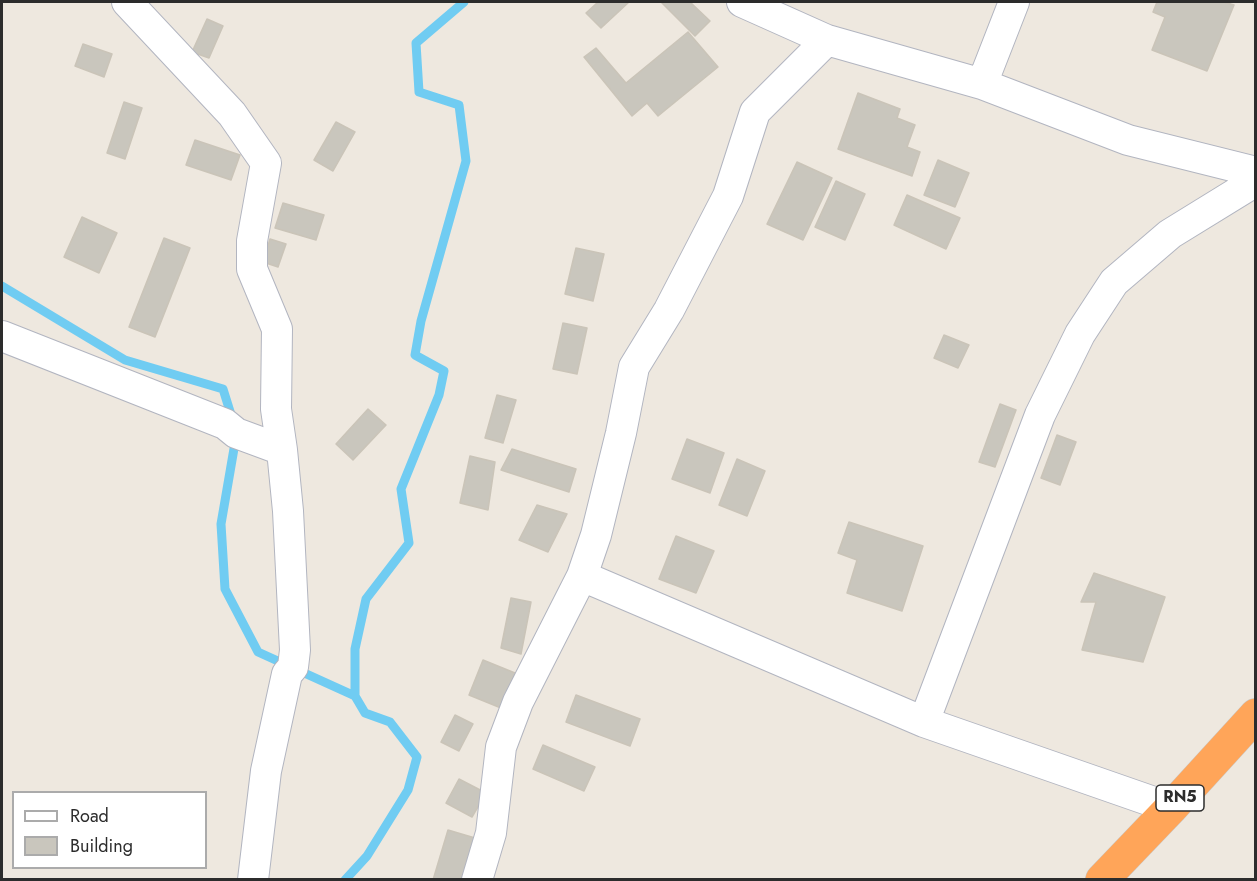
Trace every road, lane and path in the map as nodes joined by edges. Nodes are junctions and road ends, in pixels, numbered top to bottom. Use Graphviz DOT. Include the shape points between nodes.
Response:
graph roads {
  1 [pos="127,2"];
  2 [pos="742,2"];
  3 [pos="1014,2"];
  4 [pos="827,40"];
  5 [pos="982,84"];
  6 [pos="1256,172"];
  7 [pos="1256,181"];
  8 [pos="3,338"];
  9 [pos="282,450"];
  10 [pos="582,576"];
  11 [pos="1256,715"];
  12 [pos="924,722"];
  13 [pos="1172,807"];
  14 [pos="253,879"];
  15 [pos="477,879"];
  16 [pos="1102,879"];
  1 -- 9 [label="street" via="232,114 267,163 252,241 252,268 277,329 276,409"];
  2 -- 4 [label="street"];
  3 -- 5 [label="street"];
  4 -- 5 [label="street"];
  4 -- 10 [label="street" via="755,112 728,196 669,310 634,367 602,513"];
  5 -- 6 [label="street" via="1128,140"];
  7 -- 12 [label="street" via="1170,234 1114,282 1080,334 1040,415"];
  8 -- 9 [label="street"];
  9 -- 14 [label="street" via="295,650 267,771"];
  10 -- 12 [label="street"];
  10 -- 15 [label="street" via="518,702 501,747 491,833"];
  11 -- 13 [label="highway, RN5"];
  12 -- 13 [label="street"];
  13 -- 16 [label="highway, RN5"];
}
